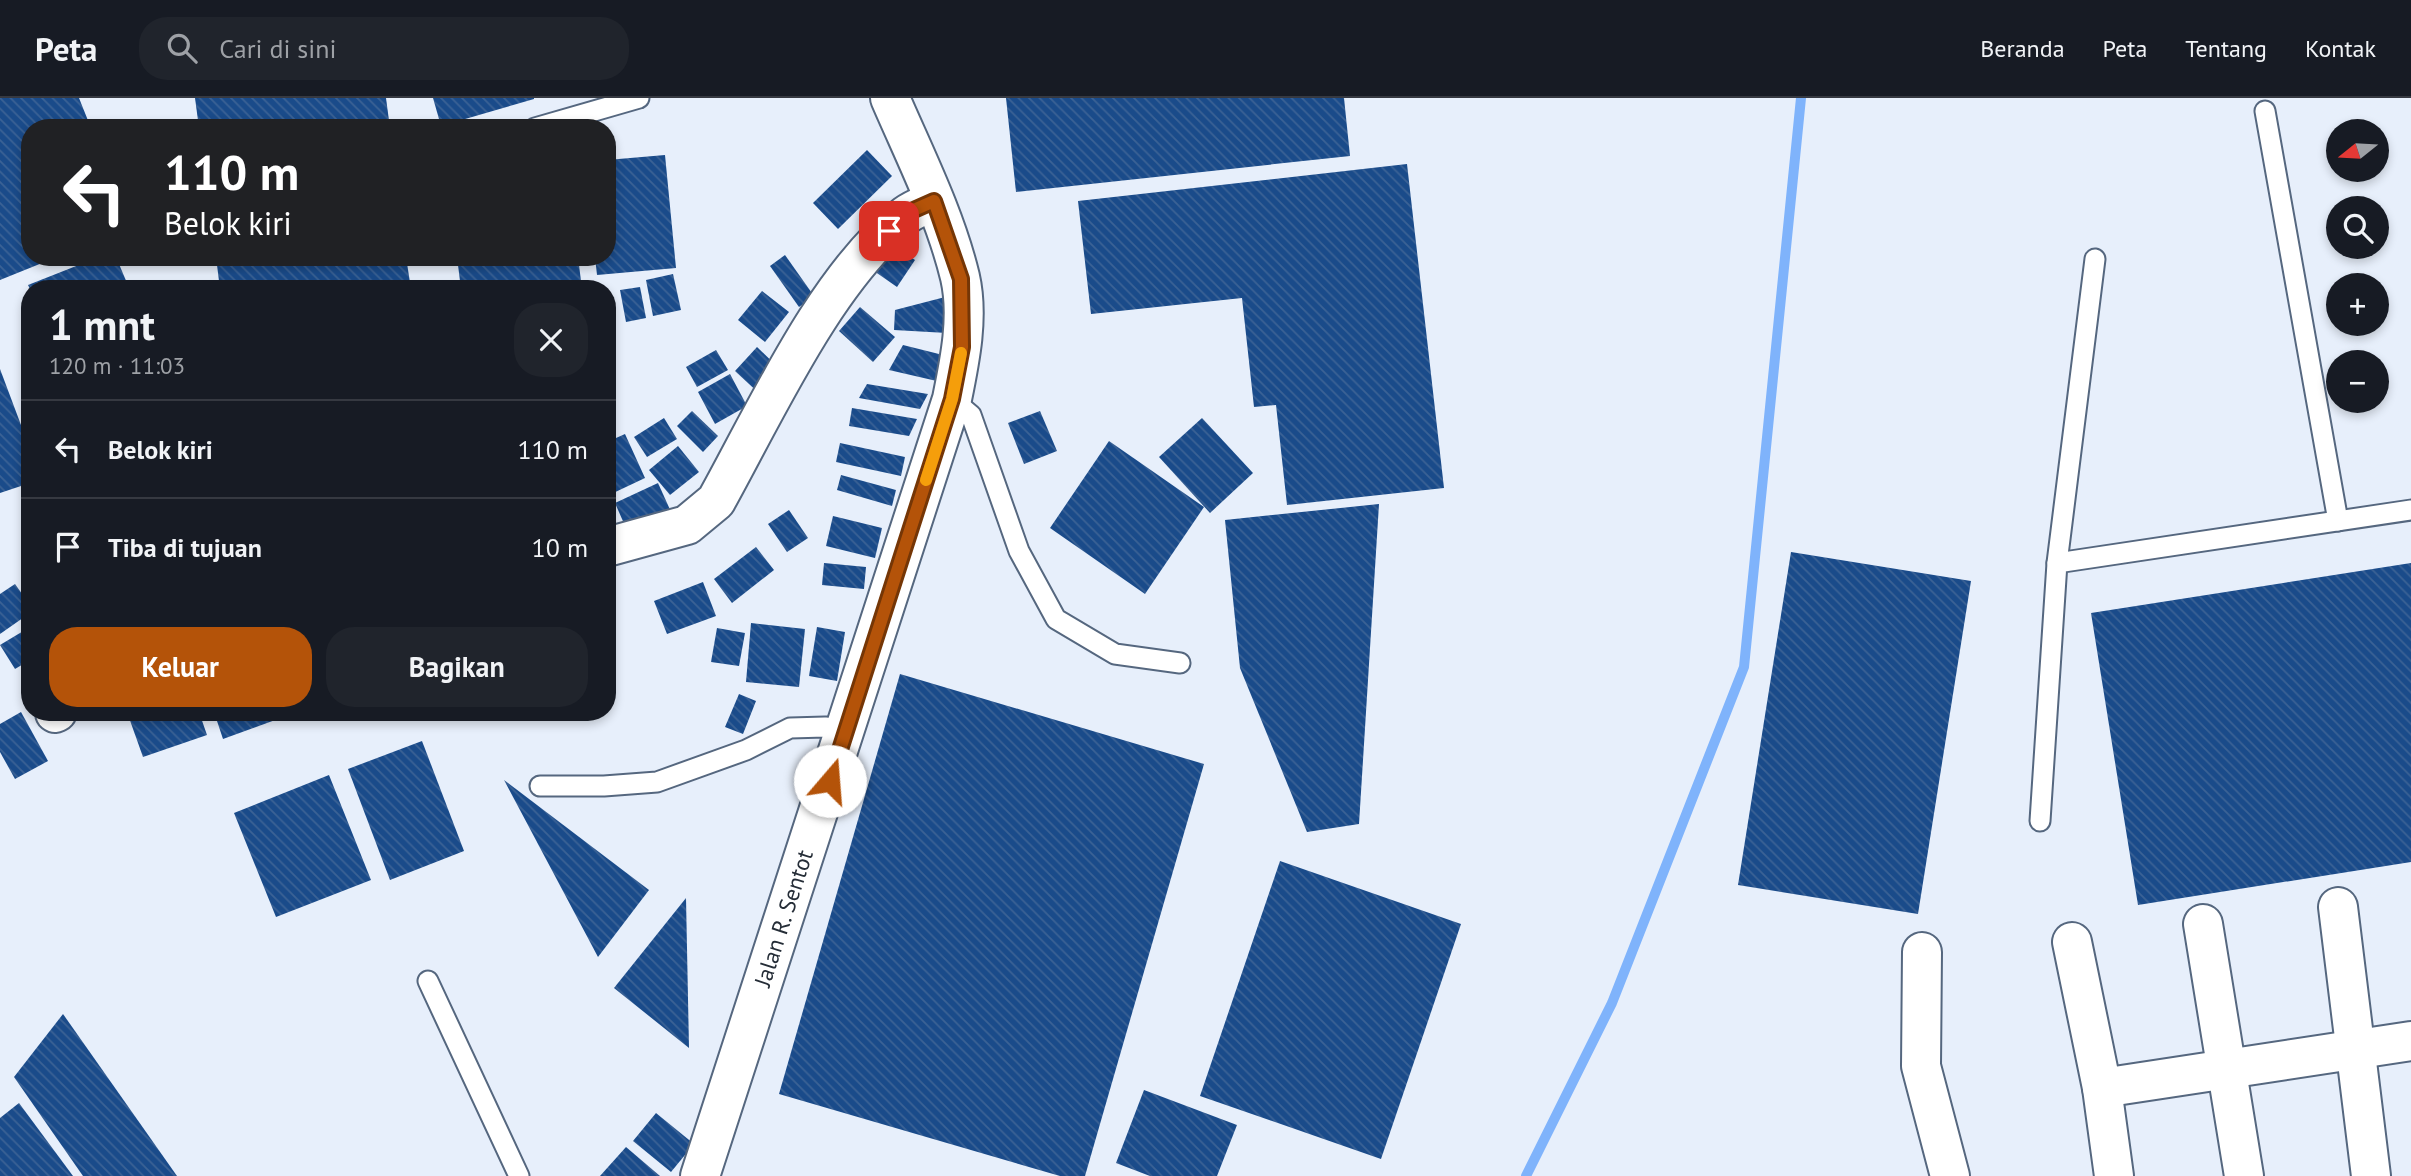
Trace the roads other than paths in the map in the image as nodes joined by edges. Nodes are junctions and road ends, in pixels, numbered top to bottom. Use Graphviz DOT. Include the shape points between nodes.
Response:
graph roads {
  1 [pos="639,98"];
  2 [pos="891,98"];
  3 [pos="2265,111"];
  4 [pos="566,119"];
  5 [pos="934,201"];
  6 [pos="2095,259"];
  7 [pos="952,399"];
  8 [pos="2411,510"];
  9 [pos="2338,521"];
  10 [pos="616,545"];
  11 [pos="2057,564"];
  12 [pos="1180,663"];
  13 [pos="846,730"];
  14 [pos="540,786"];
  15 [pos="2040,821"];
  16 [pos="2338,907"];
  17 [pos="2203,923"];
  18 [pos="2072,942"];
  19 [pos="1922,951"];
  20 [pos="428,981"];
  21 [pos="2411,1041"];
  22 [pos="2356,1050"];
  23 [pos="2227,1069"];
  24 [pos="2102,1088"];
  25 [pos="519,1176"];
  26 [pos="700,1176"];
  27 [pos="1950,1176"];
  28 [pos="2115,1176"];
  29 [pos="2244,1176"];
  30 [pos="2371,1176"];
  1 -- 4 [label="lane"];
  2 -- 5 [label="street, Jalan R. Sentot"];
  3 -- 9 [label="lane"];
  5 -- 7 [label="street, Jalan R. Sentot" via="961,279 962,347"];
  5 -- 10 [label="street" via="907,213 871,248 826,304 716,502 687,525"];
  6 -- 11 [label="lane"];
  7 -- 12 [label="lane" via="971,415 1019,551 1056,619 1115,653"];
  7 -- 13 [label="street, Jalan R. Sentot"];
  8 -- 9 [label="lane"];
  9 -- 11 [label="lane"];
  11 -- 15 [label="lane"];
  13 -- 14 [label="lane" via="790,728 746,750 657,782"];
  13 -- 26 [label="street, Jalan R. Sentot"];
  16 -- 22 [label="street"];
  17 -- 23 [label="street"];
  18 -- 24 [label="street"];
  19 -- 27 [label="street" via="1921,1066"];
  20 -- 25 [label="lane"];
  21 -- 22 [label="street"];
  22 -- 23 [label="street"];
  22 -- 30 [label="street"];
  23 -- 24 [label="street"];
  23 -- 29 [label="street"];
  24 -- 28 [label="street"];
}
